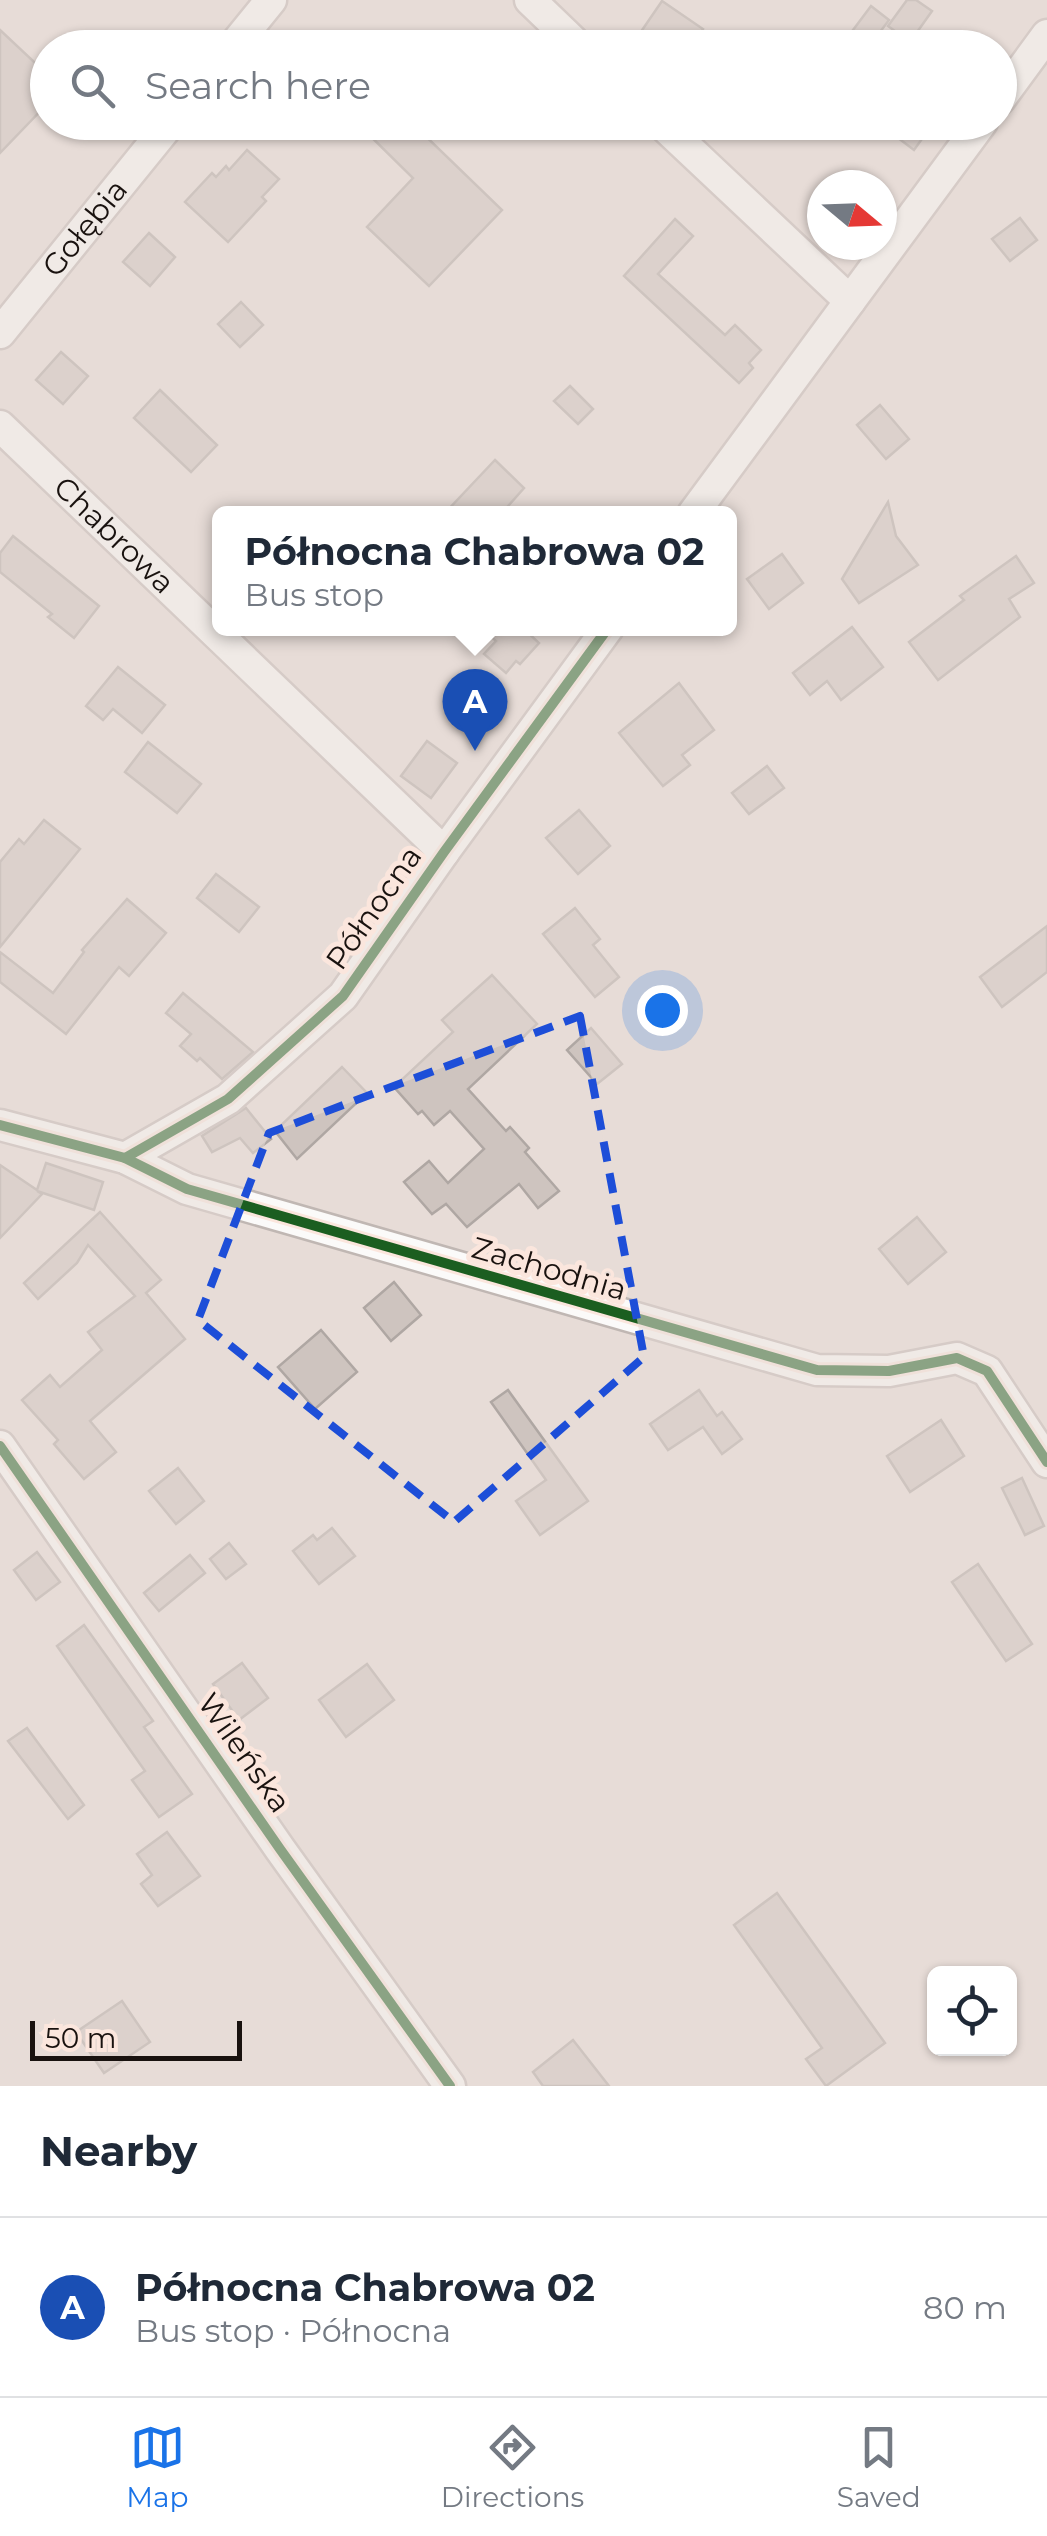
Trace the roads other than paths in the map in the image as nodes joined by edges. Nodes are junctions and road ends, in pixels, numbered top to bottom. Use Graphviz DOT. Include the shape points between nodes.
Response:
graph roads {
  1 [pos="271,0"];
  2 [pos="530,0"];
  3 [pos="247,30"];
  4 [pos="561,30"];
  5 [pos="1047,35"];
  6 [pos="1017,76"];
  7 [pos="156,140"];
  8 [pos="679,140"];
  9 [pos="969,140"];
  10 [pos="850,301"];
  11 [pos="0,333"];
  12 [pos="0,426"];
  13 [pos="699,506"];
  14 [pos="212,629"];
  15 [pos="219,636"];
  16 [pos="602,636"];
  17 [pos="444,852"];
  18 [pos="0,1124"];
  19 [pos="125,1158"];
  20 [pos="0,1446"];
  21 [pos="1047,1462"];
  22 [pos="450,2086"];
  1 -- 3 [label="street"];
  2 -- 4 [label="street"];
  5 -- 6 [label="street"];
  7 -- 11 [label="street, Gołębia"];
  8 -- 10 [label="street"];
  9 -- 10 [label="street"];
  10 -- 13 [label="street"];
  12 -- 14 [label="street, Chabrowa"];
  15 -- 17 [label="street, Chabrowa"];
  16 -- 17 [label="street, Północna"];
  17 -- 19 [label="street, Północna" via="343,996 228,1099"];
  18 -- 19 [label="street, Zachodnia"];
  19 -- 21 [label="street, Zachodnia" via="187,1189 817,1370 889,1371 956,1358 987,1371"];
  20 -- 22 [label="street, Wileńska"];
}
